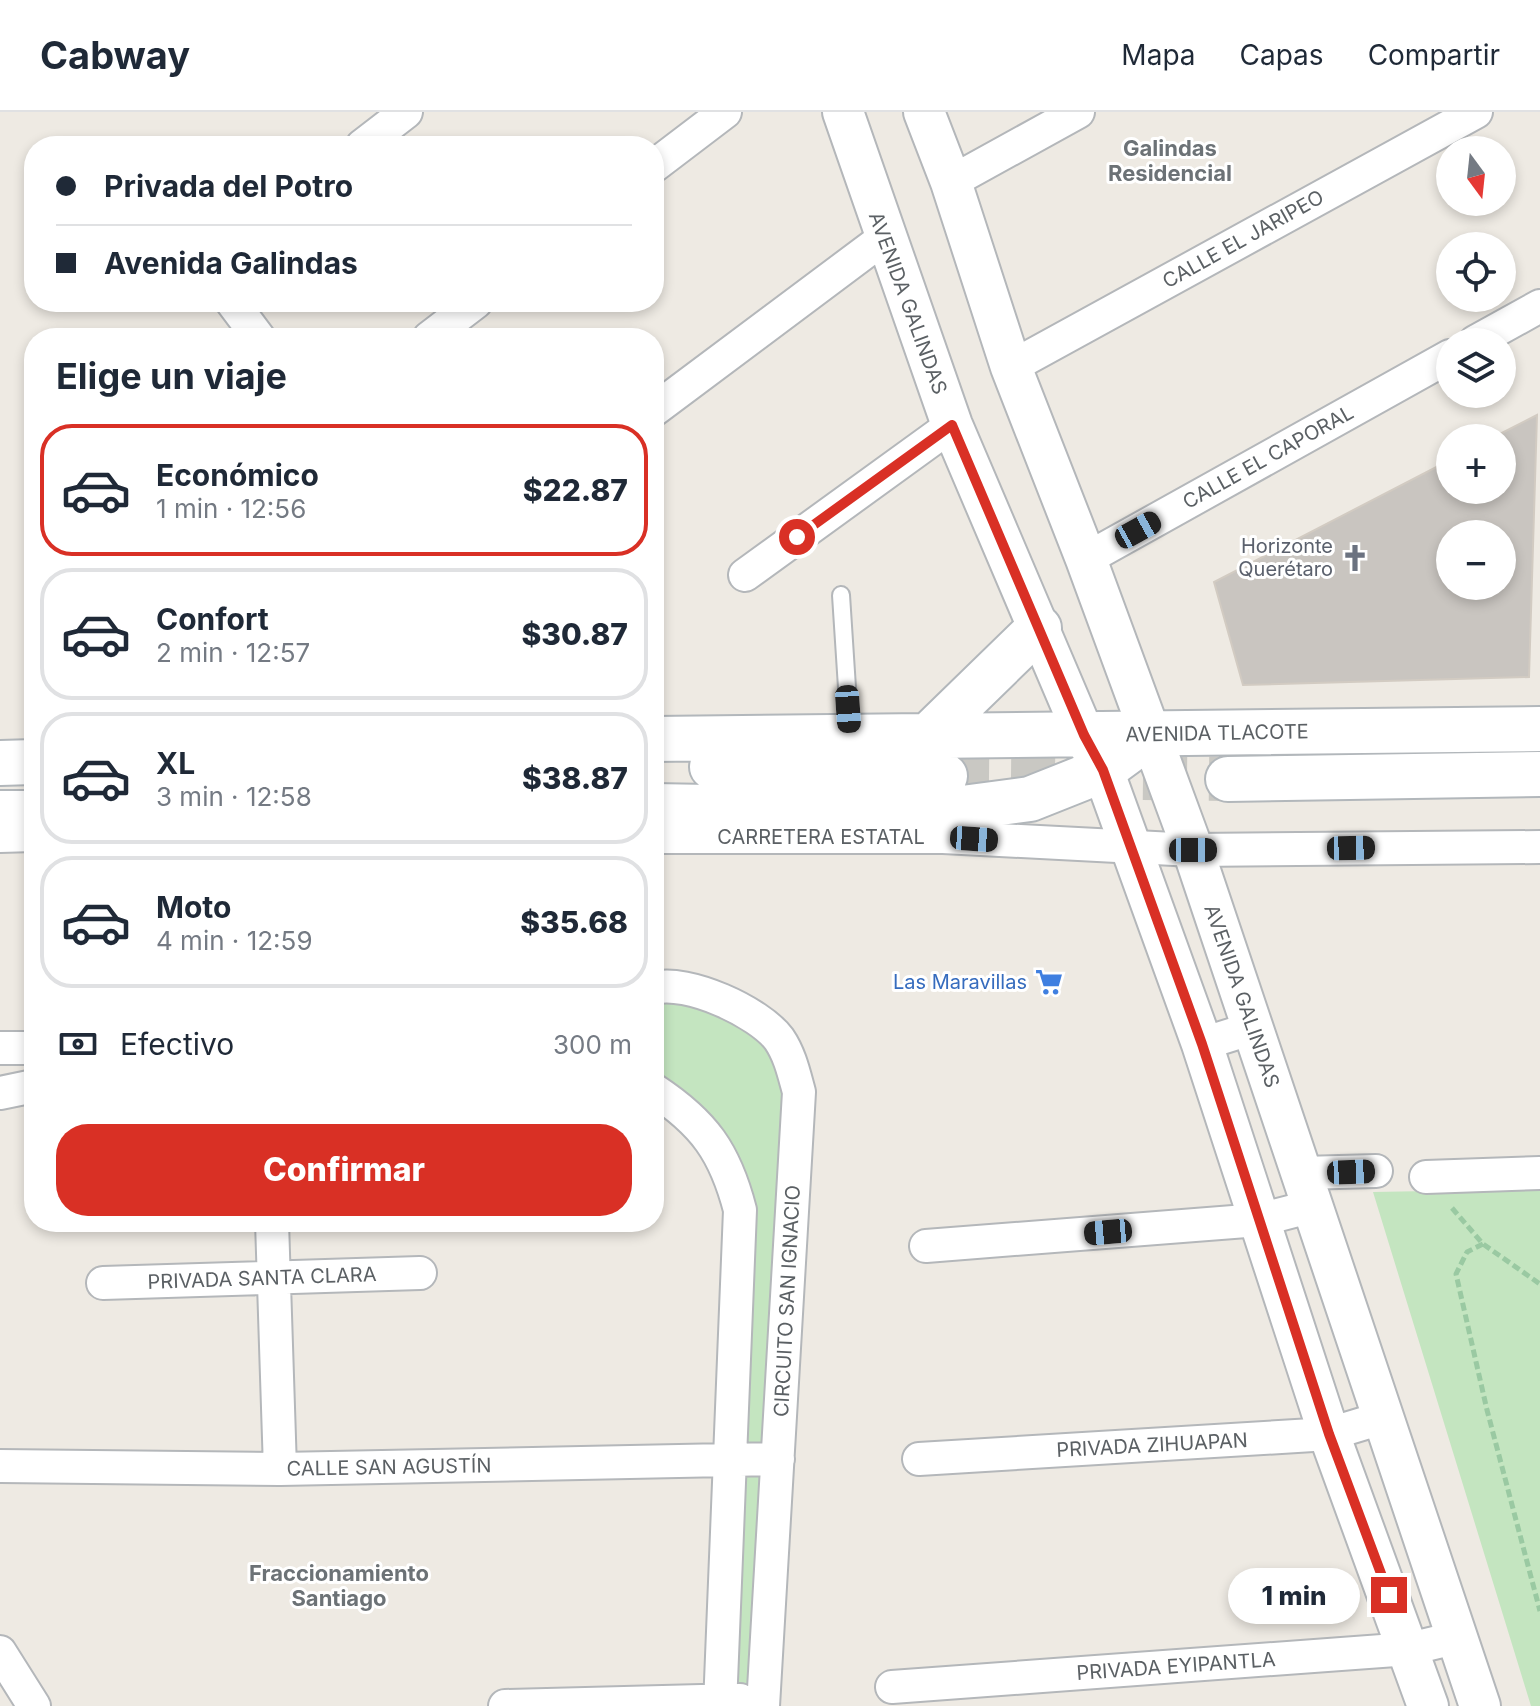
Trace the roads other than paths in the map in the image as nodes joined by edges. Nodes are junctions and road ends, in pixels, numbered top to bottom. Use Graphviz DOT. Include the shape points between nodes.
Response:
graph roads {
  1 [pos="406,112"];
  2 [pos="725,112"];
  3 [pos="843,112"];
  4 [pos="924,112"];
  5 [pos="1078,112"];
  6 [pos="1476,112"];
  7 [pos="375,136"];
  8 [pos="664,158"];
  9 [pos="951,182"];
  10 [pos="884,238"];
  11 [pos="1540,306"];
  12 [pos="463,312"];
  13 [pos="442,328"];
  14 [pos="1500,328"];
  15 [pos="1436,364"];
  16 [pos="1011,367"];
  17 [pos="664,403"];
  18 [pos="952,425"];
  19 [pos="1086,559"];
  20 [pos="745,575"];
  21 [pos="841,595"];
  22 [pos="1039,628"];
  23 [pos="1540,729"];
  24 [pos="1152,734"];
  25 [pos="928,736"];
  26 [pos="850,737"];
  27 [pos="0,739"];
  28 [pos="24,739"];
  29 [pos="664,739"];
  30 [pos="1093,752"];
  31 [pos="24,762"];
  32 [pos="0,763"];
  33 [pos="664,767"];
  34 [pos="1540,774"];
  35 [pos="945,776"];
  36 [pos="1228,779"];
  37 [pos="0,788"];
  38 [pos="24,788"];
  39 [pos="664,806"];
  40 [pos="0,813"];
  41 [pos="24,813"];
  42 [pos="24,835"];
  43 [pos="0,836"];
  44 [pos="664,837"];
  45 [pos="1540,847"];
  46 [pos="1131,848"];
  47 [pos="1193,850"];
  48 [pos="664,986"];
  49 [pos="1253,1028"];
  50 [pos="1202,1044"];
  51 [pos="0,1048"];
  52 [pos="24,1048"];
  53 [pos="24,1088"];
  54 [pos="0,1093"];
  55 [pos="664,1098"];
  56 [pos="1376,1171"];
  57 [pos="1540,1173"];
  58 [pos="1426,1177"];
  59 [pos="1308,1189"];
  60 [pos="1259,1220"];
  61 [pos="272,1232"];
  62 [pos="926,1246"];
  63 [pos="420,1273"];
  64 [pos="273,1277"];
  65 [pos="103,1283"];
  66 [pos="1382,1418"];
  67 [pos="1329,1434"];
  68 [pos="778,1459"];
  69 [pos="919,1459"];
  70 [pos="732,1460"];
  71 [pos="0,1466"];
  72 [pos="280,1469"];
  73 [pos="1459,1637"];
  74 [pos="1409,1649"];
  75 [pos="0,1652"];
  76 [pos="892,1687"];
  77 [pos="720,1703"];
  78 [pos="763,1703"];
  79 [pos="34,1706"];
  80 [pos="505,1706"];
  81 [pos="1428,1706"];
  82 [pos="1480,1706"];
  1 -- 7 [label="street"];
  2 -- 8 [label="street"];
  3 -- 10 [label="street, AVENIDA GALINDAS"];
  4 -- 9 [label="street, AVENIDA GALINDAS"];
  5 -- 9 [label="street"];
  6 -- 16 [label="street, CALLE EL JARIPEO"];
  9 -- 16 [label="street, AVENIDA GALINDAS"];
  10 -- 17 [label="street"];
  10 -- 18 [label="street, AVENIDA GALINDAS"];
  11 -- 14 [label="street"];
  12 -- 13 [label="street"];
  15 -- 19 [label="street, CALLE EL CAPORAL"];
  16 -- 19 [label="street, AVENIDA GALINDAS"];
  18 -- 20 [label="street"];
  18 -- 22 [label="street, AVENIDA GALINDAS"];
  19 -- 24 [label="street, AVENIDA GALINDAS"];
  21 -- 26 [label="lane"];
  22 -- 25 [label="main road"];
  22 -- 30 [label="street, AVENIDA GALINDAS"];
  23 -- 24 [label="main road, AVENIDA TLACOTE"];
  24 -- 30 [label="main road, AVENIDA TLACOTE"];
  24 -- 47 [label="street, AVENIDA GALINDAS"];
  25 -- 26 [label="main road, AVENIDA TLACOTE"];
  25 -- 30 [label="main road, AVENIDA TLACOTE"];
  26 -- 29 [label="main road, AVENIDA TLACOTE"];
  27 -- 28 [label="main road"];
  30 -- 39 [label="main road" via="1030,799 940,811"];
  30 -- 46 [label="street, AVENIDA GALINDAS"];
  31 -- 32 [label="main road"];
  33 -- 35 [label="main road"];
  34 -- 36 [label="main road"];
  37 -- 38 [label="main road"];
  40 -- 41 [label="main road"];
  42 -- 43 [label="street"];
  44 -- 46 [label="street, CARRETERA ESTATAL" via="943,837"];
  45 -- 47 [label="street, CARRETERA ESTATAL"];
  46 -- 47 [label="street, CARRETERA ESTATAL"];
  46 -- 50 [label="street, AVENIDA GALINDAS"];
  47 -- 49 [label="street, AVENIDA GALINDAS"];
  48 -- 68 [label="street, CIRCUITO SAN IGNACIO" via="711,995 760,1021 784,1048 799,1092"];
  49 -- 50 [label="street"];
  49 -- 59 [label="street, AVENIDA GALINDAS"];
  50 -- 60 [label="street, AVENIDA GALINDAS"];
  51 -- 52 [label="street"];
  53 -- 54 [label="street"];
  55 -- 70 [label="street" via="690,1117 718,1150 740,1210"];
  56 -- 59 [label="street"];
  57 -- 58 [label="street"];
  59 -- 60 [label="street"];
  59 -- 66 [label="street, AVENIDA GALINDAS"];
  60 -- 62 [label="street"];
  60 -- 67 [label="street, AVENIDA GALINDAS"];
  61 -- 64 [label="street"];
  63 -- 64 [label="street, PRIVADA SANTA CLARA"];
  64 -- 65 [label="street, PRIVADA SANTA CLARA"];
  64 -- 72 [label="street"];
  66 -- 67 [label="street, PRIVADA ZIHUAPAN"];
  66 -- 73 [label="street, AVENIDA GALINDAS"];
  67 -- 69 [label="street, PRIVADA ZIHUAPAN"];
  67 -- 74 [label="street, AVENIDA GALINDAS"];
  68 -- 70 [label="street, CALLE SAN AGUSTÍN"];
  68 -- 78 [label="street, CIRCUITO SAN IGNACIO"];
  70 -- 72 [label="street, CALLE SAN AGUSTÍN"];
  70 -- 77 [label="street"];
  71 -- 72 [label="street, CALLE SAN AGUSTÍN"];
  73 -- 74 [label="street, PRIVADA EYIPANTLA"];
  73 -- 82 [label="street, AVENIDA GALINDAS"];
  74 -- 76 [label="street, PRIVADA EYIPANTLA"];
  74 -- 81 [label="street, AVENIDA GALINDAS"];
  75 -- 79 [label="street"];
  77 -- 78 [label="street"];
  77 -- 80 [label="street"];
}
